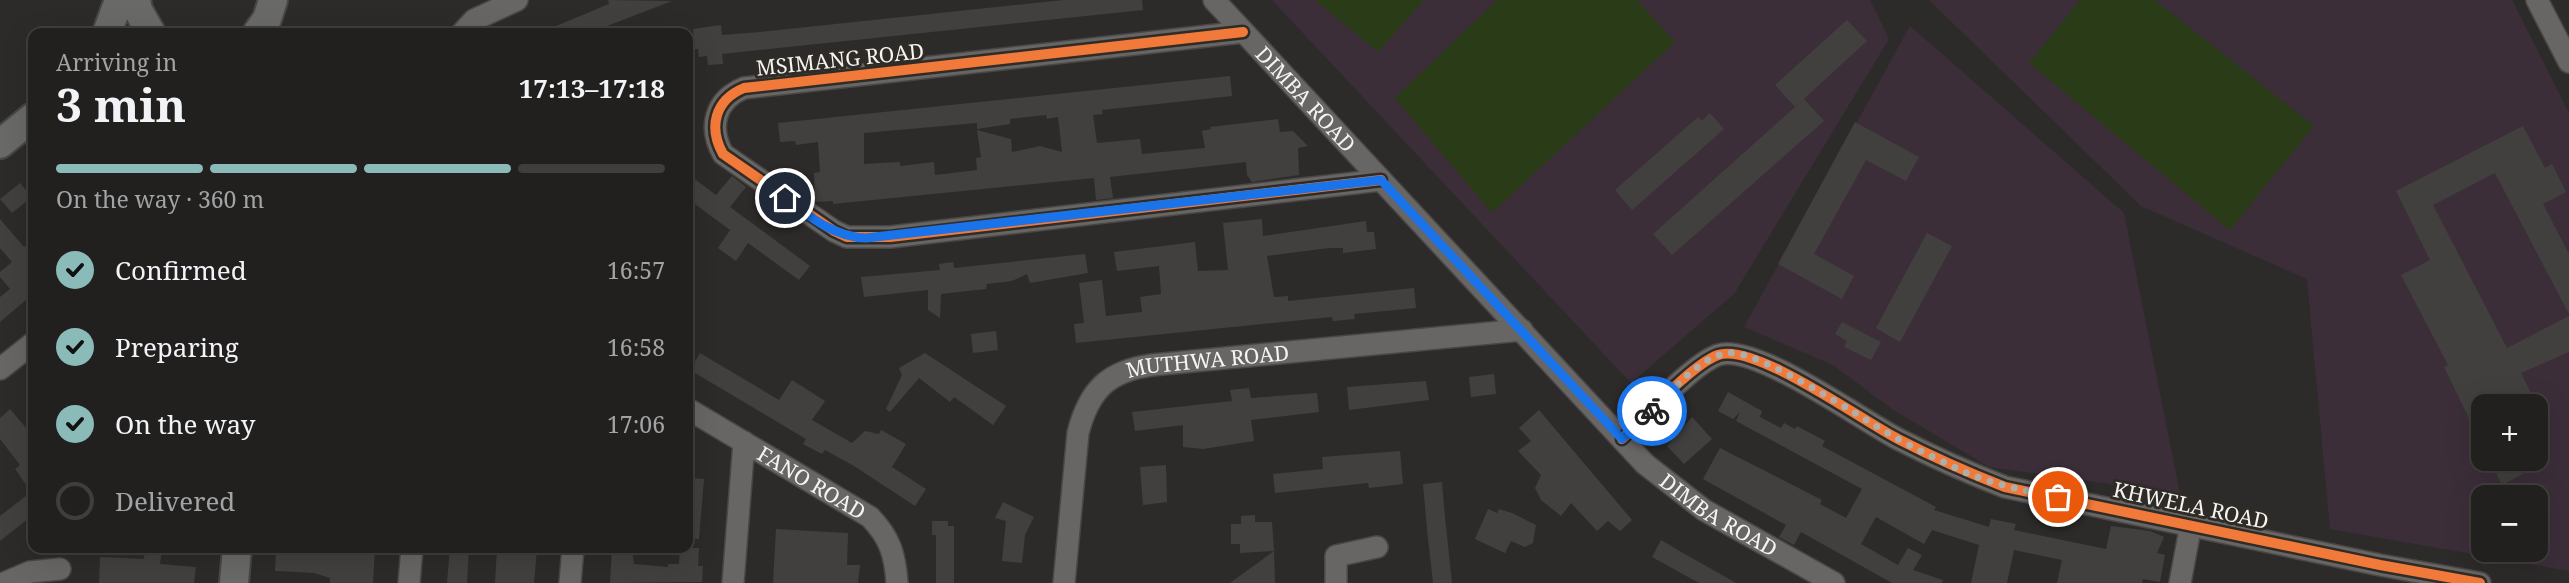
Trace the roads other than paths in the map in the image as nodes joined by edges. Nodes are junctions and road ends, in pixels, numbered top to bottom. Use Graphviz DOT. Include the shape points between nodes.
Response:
graph roads {
  1 [pos="119,0"];
  2 [pos="136,0"];
  3 [pos="273,0"];
  4 [pos="517,0"];
  5 [pos="1214,0"];
  6 [pos="2537,0"];
  7 [pos="109,28"];
  8 [pos="148,28"];
  9 [pos="261,28"];
  10 [pos="276,28"];
  11 [pos="467,28"];
  12 [pos="1243,32"];
  13 [pos="2569,62"];
  14 [pos="28,121"];
  15 [pos="0,144"];
  16 [pos="1381,180"];
  17 [pos="1522,330"];
  18 [pos="28,347"];
  19 [pos="0,369"];
  20 [pos="693,411"];
  21 [pos="1622,439"];
  22 [pos="744,442"];
  23 [pos="2191,524"];
  24 [pos="1377,547"];
  25 [pos="237,553"];
  26 [pos="412,553"];
  27 [pos="573,553"];
  28 [pos="60,566"];
  29 [pos="1068,580"];
  30 [pos="4,583"];
  31 [pos="234,583"];
  32 [pos="409,583"];
  33 [pos="570,583"];
  34 [pos="733,583"];
  35 [pos="897,583"];
  36 [pos="1336,583"];
  37 [pos="1834,583"];
  38 [pos="2180,583"];
  39 [pos="2480,583"];
  1 -- 7 [label="street"];
  2 -- 8 [label="street"];
  3 -- 9 [label="street"];
  3 -- 10 [label="street"];
  4 -- 11 [label="street"];
  5 -- 12 [label="street, DIMBA ROAD"];
  6 -- 13 [label="street"];
  12 -- 16 [label="street, DIMBA ROAD"];
  12 -- 16 [label="street, MSIMANG ROAD" via="744,88 723,102 714,127 715,141 723,154 846,237 890,237"];
  14 -- 15 [label="street"];
  16 -- 17 [label="street, DIMBA ROAD"];
  17 -- 21 [label="street, DIMBA ROAD"];
  17 -- 29 [label="street, MUTHWA ROAD" via="1152,365 1117,373 1098,389 1081,421"];
  18 -- 19 [label="street"];
  20 -- 22 [label="street, FANO ROAD"];
  21 -- 23 [label="street, KHWELA ROAD" via="1700,366 1730,352 1761,361 1896,438 2005,487"];
  21 -- 37 [label="street, DIMBA ROAD" via="1645,464 1704,510"];
  22 -- 34 [label="street"];
  22 -- 35 [label="street, FANO ROAD" via="870,517 887,535"];
  23 -- 38 [label="street"];
  23 -- 39 [label="street, KHWELA ROAD"];
  24 -- 36 [label="street" via="1336,556"];
  25 -- 31 [label="street"];
  26 -- 32 [label="street"];
  27 -- 33 [label="street"];
  28 -- 30 [label="street"];
}
